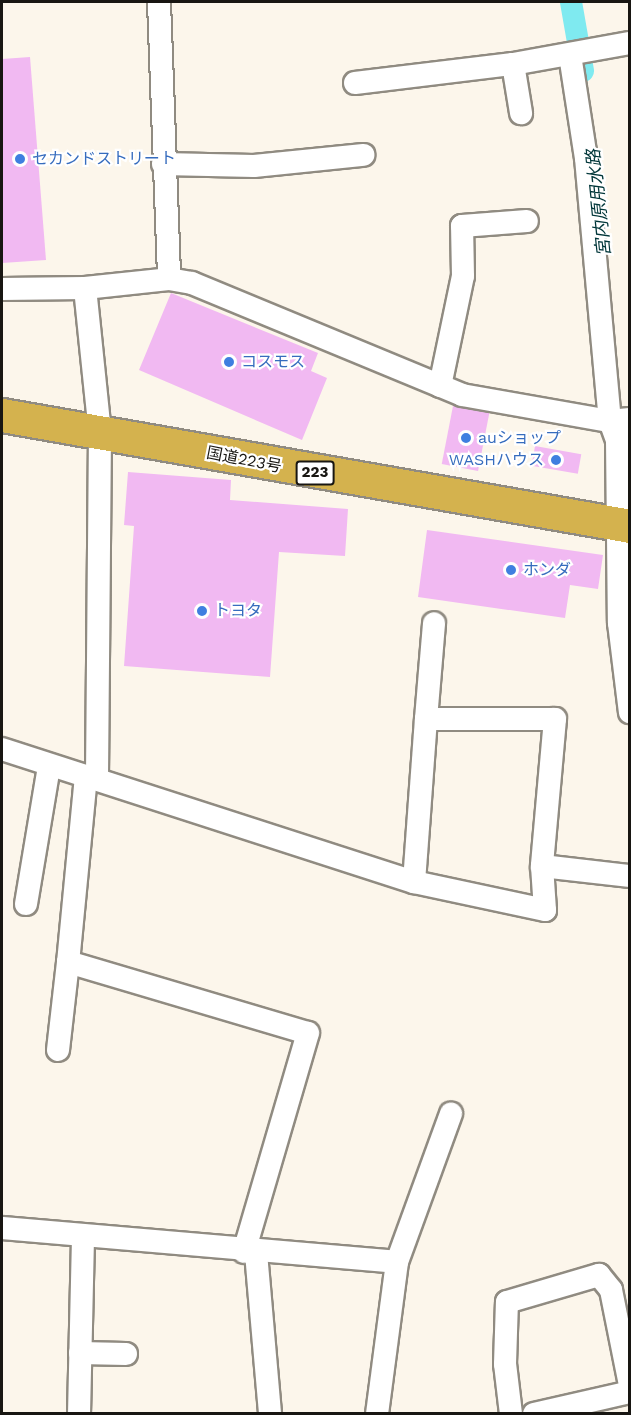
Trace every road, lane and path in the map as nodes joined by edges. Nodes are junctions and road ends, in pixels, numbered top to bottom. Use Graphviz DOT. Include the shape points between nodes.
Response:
graph roads {
  1 [pos="159,2"];
  2 [pos="630,44"];
  3 [pos="570,55"];
  4 [pos="513,64"];
  5 [pos="355,83"];
  6 [pos="521,113"];
  7 [pos="363,155"];
  8 [pos="163,164"];
  9 [pos="527,221"];
  10 [pos="169,279"];
  11 [pos="85,288"];
  12 [pos="2,289"];
  13 [pos="440,386"];
  14 [pos="2,415"];
  15 [pos="622,430"];
  16 [pos="100,432"];
  17 [pos="624,525"];
  18 [pos="624,576"];
  19 [pos="434,623"];
  20 [pos="630,712"];
  21 [pos="426,719"];
  22 [pos="2,748"];
  23 [pos="50,767"];
  24 [pos="92,777"];
  25 [pos="542,866"];
  26 [pos="630,876"];
  27 [pos="414,882"];
  28 [pos="26,904"];
  29 [pos="68,962"];
  30 [pos="58,1050"];
  31 [pos="451,1114"];
  32 [pos="2,1228"];
  33 [pos="83,1237"];
  34 [pos="250,1253"];
  35 [pos="397,1262"];
  36 [pos="80,1353"];
  37 [pos="126,1354"];
  38 [pos="630,1385"];
  39 [pos="630,1392"];
  40 [pos="79,1413"];
  41 [pos="270,1413"];
  42 [pos="377,1413"];
  43 [pos="511,1413"];
  44 [pos="534,1413"];
  1 -- 8 [label="street"];
  2 -- 3 [label="street"];
  3 -- 4 [label="street"];
  3 -- 15 [label="street"];
  4 -- 5 [label="street"];
  4 -- 6 [label="street"];
  7 -- 8 [label="street" via="255,166"];
  8 -- 10 [label="street"];
  9 -- 13 [label="street" via="462,226 463,276"];
  10 -- 11 [label="street"];
  10 -- 13 [label="street" via="192,283"];
  11 -- 12 [label="street"];
  11 -- 16 [label="street"];
  13 -- 15 [label="street" via="462,395"];
  14 -- 16 [label="highway, 国道223号 / 223"];
  15 -- 17 [label="street"];
  16 -- 17 [label="highway, 国道223号 / 223"];
  16 -- 24 [label="street"];
  17 -- 18 [label="street"];
  18 -- 20 [label="street"];
  19 -- 21 [label="street"];
  21 -- 25 [label="street" via="555,720"];
  21 -- 27 [label="street"];
  22 -- 23 [label="street"];
  23 -- 24 [label="street"];
  23 -- 28 [label="street"];
  24 -- 27 [label="street"];
  24 -- 29 [label="street"];
  25 -- 26 [label="street"];
  25 -- 27 [label="street" via="545,910"];
  29 -- 30 [label="street"];
  29 -- 34 [label="street" via="308,1033"];
  31 -- 35 [label="street"];
  32 -- 33 [label="street"];
  33 -- 34 [label="street"];
  33 -- 36 [label="street"];
  34 -- 35 [label="street"];
  34 -- 41 [label="street"];
  35 -- 42 [label="street"];
  36 -- 37 [label="street"];
  36 -- 40 [label="street"];
  38 -- 43 [label="street" via="611,1290 599,1275 507,1302 505,1364"];
  39 -- 44 [label="street"];
}
